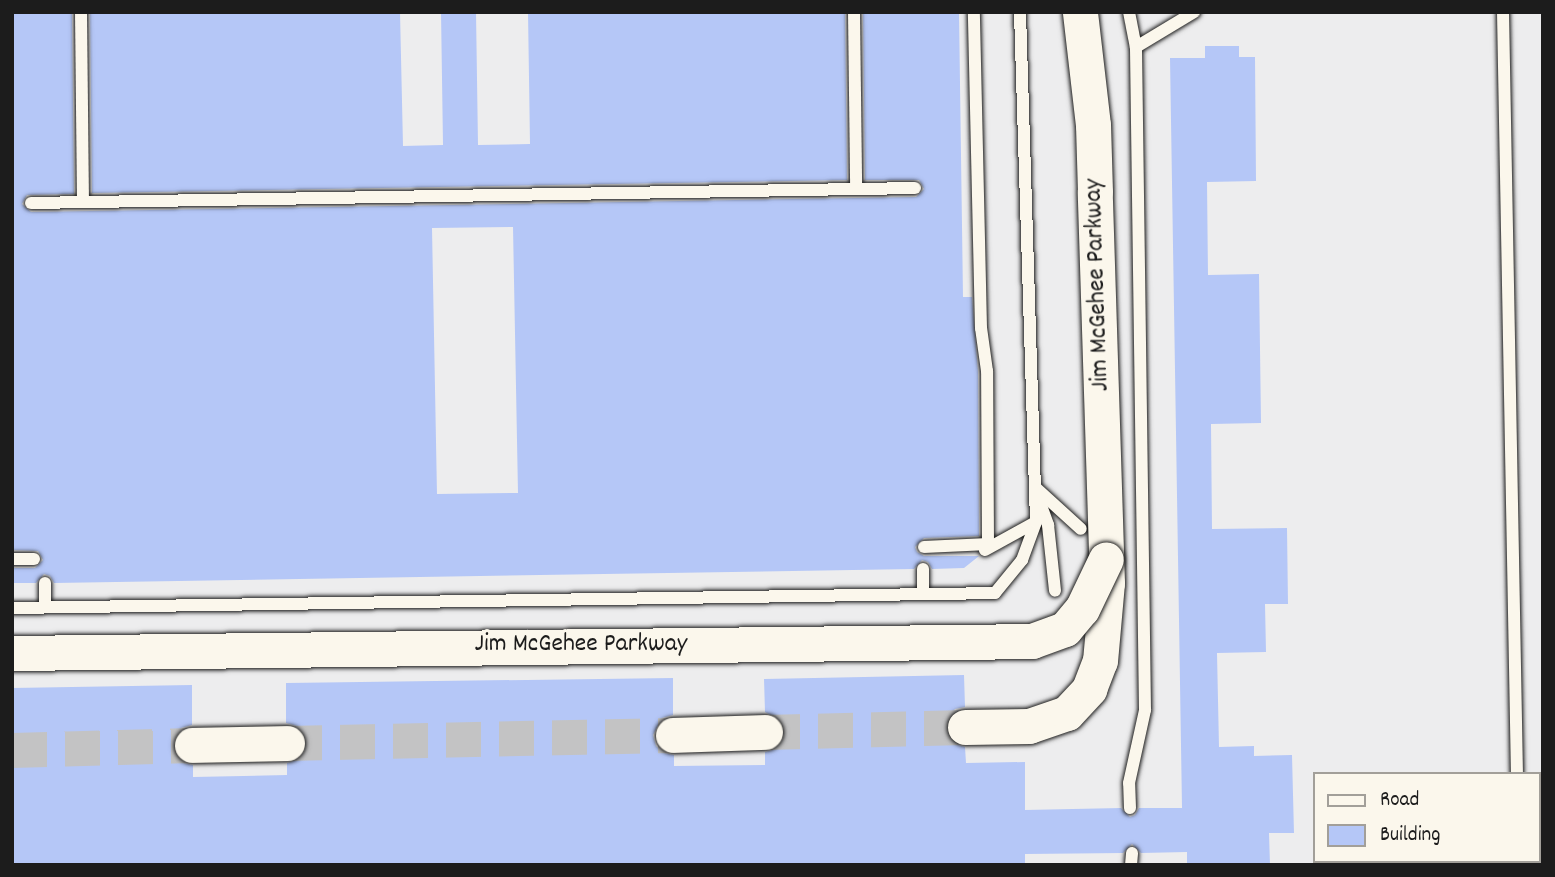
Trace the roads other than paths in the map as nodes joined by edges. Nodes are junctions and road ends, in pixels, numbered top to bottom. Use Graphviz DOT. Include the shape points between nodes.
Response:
graph roads {
  1 [pos="81,12"];
  2 [pos="854,12"];
  3 [pos="974,12"];
  4 [pos="1020,12"];
  5 [pos="1080,12"];
  6 [pos="1129,12"];
  7 [pos="1194,12"];
  8 [pos="1503,12"];
  9 [pos="1136,47"];
  10 [pos="856,188"];
  11 [pos="915,188"];
  12 [pos="83,202"];
  13 [pos="31,203"];
  14 [pos="1034,487"];
  15 [pos="1036,522"];
  16 [pos="1081,529"];
  17 [pos="924,547"];
  18 [pos="985,550"];
  19 [pos="12,559"];
  20 [pos="34,559"];
  21 [pos="1106,559"];
  22 [pos="923,569"];
  23 [pos="45,583"];
  24 [pos="1055,591"];
  25 [pos="923,594"];
  26 [pos="45,607"];
  27 [pos="12,608"];
  28 [pos="12,653"];
  29 [pos="965,727"];
  30 [pos="765,733"];
  31 [pos="673,735"];
  32 [pos="287,743"];
  33 [pos="192,745"];
  34 [pos="1517,772"];
  35 [pos="1130,808"];
  1 -- 12 [label="lane"];
  2 -- 10 [label="lane"];
  3 -- 17 [label="lane" via="981,328 987,371 988,544"];
  4 -- 14 [label="lane"];
  5 -- 21 [label="main road, Jim McGehee Parkway" via="1093,125"];
  6 -- 9 [label="lane"];
  7 -- 9 [label="lane"];
  8 -- 34 [label="lane"];
  9 -- 35 [label="lane" via="1145,710 1129,783"];
  10 -- 11 [label="lane"];
  10 -- 12 [label="lane"];
  12 -- 13 [label="lane"];
  14 -- 15 [label="lane"];
  14 -- 16 [label="lane"];
  14 -- 24 [label="lane" via="1048,525"];
  15 -- 18 [label="lane"];
  15 -- 25 [label="lane" via="1022,561 995,593"];
  19 -- 20 [label="lane"];
  21 -- 28 [label="main road, Jim McGehee Parkway, bridge" via="1082,609 1065,629 1032,641"];
  21 -- 29 [label="main road, Jim McGehee Parkway" via="1100,660 1089,689 1067,713 1029,726"];
  22 -- 25 [label="lane"];
  23 -- 26 [label="lane"];
  25 -- 26 [label="lane"];
  26 -- 27 [label="lane"];
  30 -- 31 [label="main road"];
  32 -- 33 [label="main road"];
}
